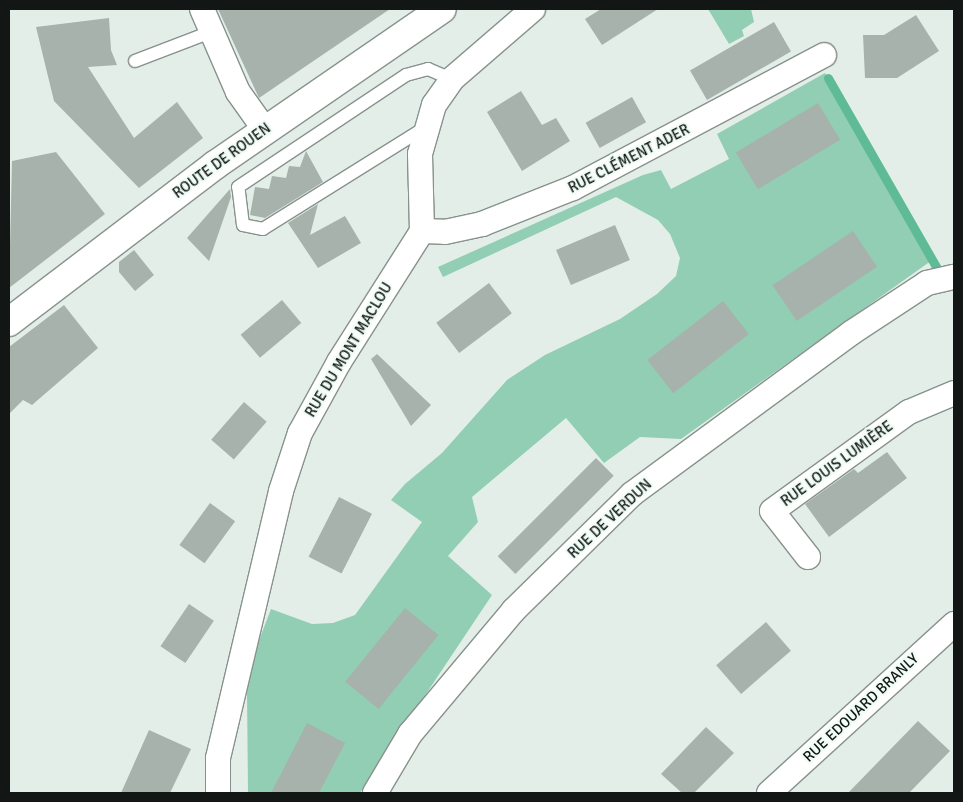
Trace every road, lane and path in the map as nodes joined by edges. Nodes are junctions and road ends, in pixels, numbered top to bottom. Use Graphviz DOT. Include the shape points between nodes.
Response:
graph roads {
  1 [pos="202,9"];
  2 [pos="442,9"];
  3 [pos="533,9"];
  4 [pos="211,32"];
  5 [pos="824,55"];
  6 [pos="135,62"];
  7 [pos="452,79"];
  8 [pos="426,127"];
  9 [pos="264,130"];
  10 [pos="422,231"];
  11 [pos="954,277"];
  12 [pos="9,322"];
  13 [pos="954,393"];
  14 [pos="808,556"];
  15 [pos="954,624"];
  16 [pos="380,791"];
  17 [pos="218,793"];
  18 [pos="769,793"];
  1 -- 4 [label="street"];
  2 -- 9 [label="street, ROUTE DE ROUEN"];
  3 -- 7 [label="street"];
  4 -- 6 [label="lane"];
  4 -- 9 [label="street" via="238,92"];
  5 -- 10 [label="street, RUE CLÉMENT ADER" via="573,188 482,224 444,232"];
  7 -- 8 [label="street" via="434,105"];
  7 -- 8 [label="lane" via="428,69 406,75 238,187 243,225 263,229"];
  8 -- 10 [label="street" via="420,154"];
  9 -- 12 [label="street, ROUTE DE ROUEN"];
  10 -- 17 [label="street, RUE DU MONT MACLOU" via="339,362 300,433 281,491 218,758"];
  11 -- 16 [label="street, RUE DE VERDUN" via="928,283 851,333 632,494 514,610 410,734"];
  13 -- 14 [label="street, RUE LOUIS LUMIÈRE" via="909,412 772,511"];
  15 -- 18 [label="street, RUE EDOUARD BRANLY"];
}
